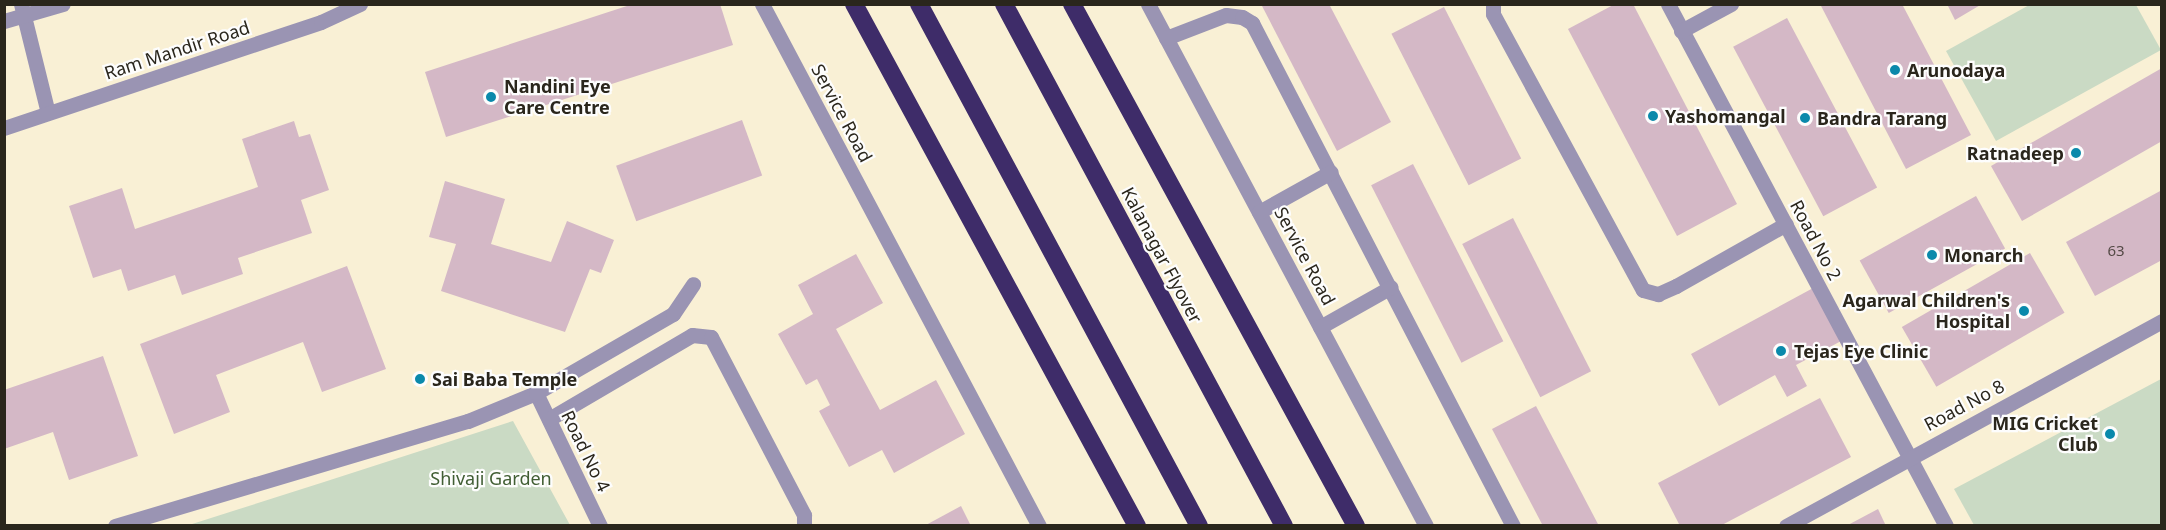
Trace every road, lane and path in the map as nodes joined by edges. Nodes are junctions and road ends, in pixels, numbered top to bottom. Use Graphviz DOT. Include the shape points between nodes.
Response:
graph roads {
  1 [pos="63,4"];
  2 [pos="360,4"];
  3 [pos="762,4"];
  4 [pos="854,4"];
  5 [pos="919,4"];
  6 [pos="1004,4"];
  7 [pos="1072,4"];
  8 [pos="1149,4"];
  9 [pos="1493,4"];
  10 [pos="1668,4"];
  11 [pos="1731,4"];
  12 [pos="23,11"];
  13 [pos="4,21"];
  14 [pos="1681,31"];
  15 [pos="1166,38"];
  16 [pos="48,113"];
  17 [pos="4,128"];
  18 [pos="1331,172"];
  19 [pos="1259,212"];
  20 [pos="1786,224"];
  21 [pos="693,284"];
  22 [pos="1391,287"];
  23 [pos="2162,321"];
  24 [pos="1320,327"];
  25 [pos="536,393"];
  26 [pos="549,419"];
  27 [pos="1910,456"];
  28 [pos="115,525"];
  29 [pos="600,525"];
  30 [pos="804,525"];
  31 [pos="1039,525"];
  32 [pos="1137,525"];
  33 [pos="1199,525"];
  34 [pos="1284,525"];
  35 [pos="1356,525"];
  36 [pos="1426,525"];
  37 [pos="1514,525"];
  38 [pos="1786,525"];
  39 [pos="1946,525"];
  1 -- 12 [label="street"];
  2 -- 16 [label="street, Ram Mandir Road" via="321,22"];
  3 -- 31 [label="street, Service Road"];
  4 -- 32 [label="highway"];
  5 -- 33 [label="highway"];
  6 -- 34 [label="highway, Kalanagar Flyover"];
  7 -- 35 [label="highway"];
  8 -- 15 [label="street, Service Road"];
  9 -- 20 [label="street" via="1493,14 1643,290 1658,294 1676,286"];
  10 -- 14 [label="street, Road No 2"];
  11 -- 14 [label="street"];
  12 -- 13 [label="street"];
  12 -- 16 [label="street"];
  14 -- 20 [label="street, Road No 2"];
  15 -- 18 [label="street" via="1226,15 1252,23"];
  15 -- 19 [label="street, Service Road"];
  16 -- 17 [label="street, Ram Mandir Road"];
  18 -- 19 [label="street"];
  18 -- 22 [label="street"];
  19 -- 24 [label="street, Service Road"];
  20 -- 27 [label="street, Road No 2"];
  21 -- 25 [label="street" via="673,314"];
  22 -- 24 [label="street"];
  22 -- 37 [label="street"];
  23 -- 27 [label="street, Road No 8"];
  24 -- 36 [label="street, Service Road"];
  25 -- 26 [label="street, Road No 4"];
  25 -- 28 [label="street" via="468,421"];
  26 -- 29 [label="street, Road No 4"];
  26 -- 30 [label="street" via="692,335 711,337 804,516"];
  27 -- 38 [label="street, Road No 8"];
  27 -- 39 [label="street, Road No 2"];
}
